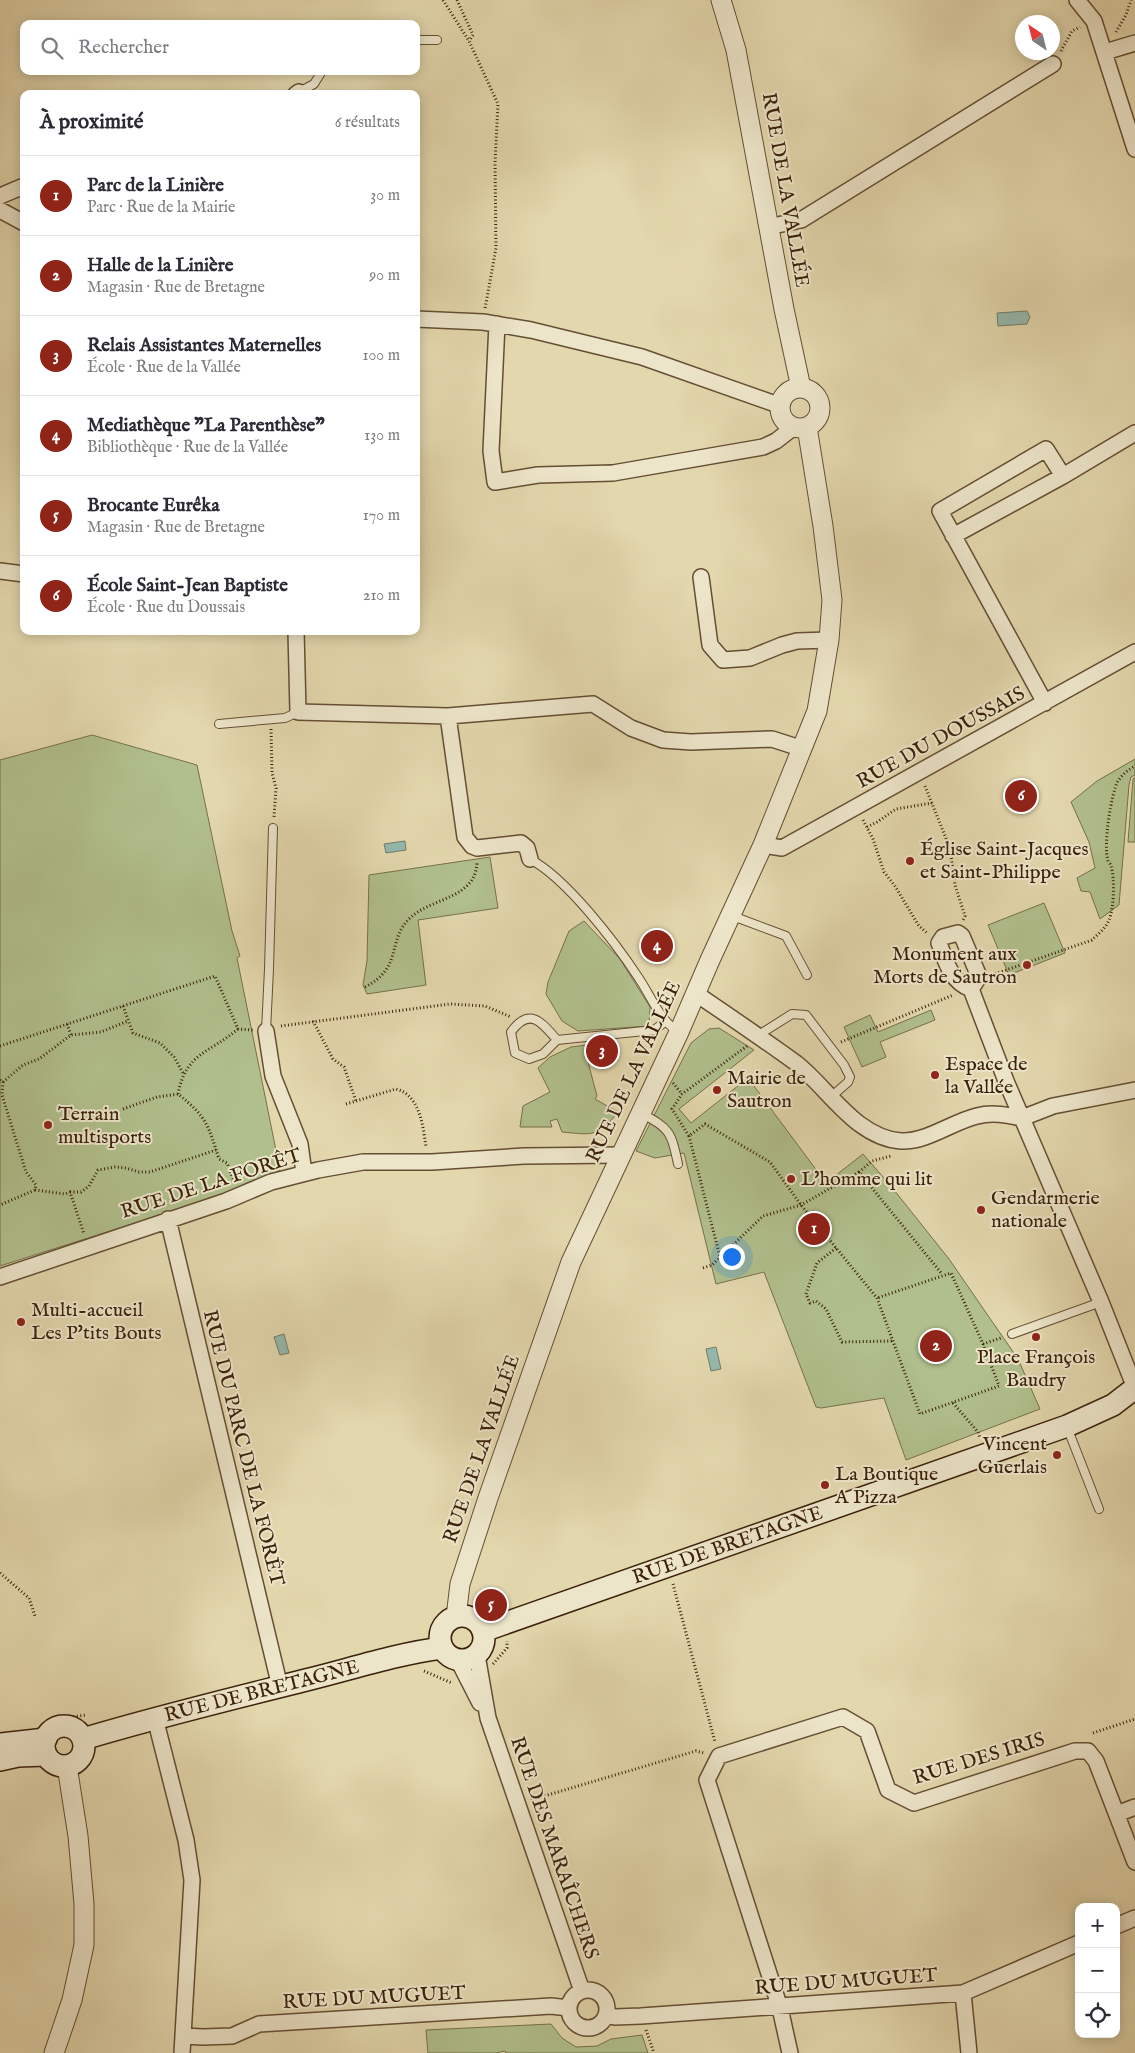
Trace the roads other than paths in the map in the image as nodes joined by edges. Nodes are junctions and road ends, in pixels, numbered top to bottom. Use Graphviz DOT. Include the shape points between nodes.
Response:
graph roads {
  1 [pos="721,0"];
  2 [pos="1077,0"];
  3 [pos="420,40"];
  4 [pos="437,40"];
  5 [pos="1135,43"];
  6 [pos="1105,52"];
  7 [pos="1053,64"];
  8 [pos="320,75"];
  9 [pos="303,90"];
  10 [pos="1135,149"];
  11 [pos="20,188"];
  12 [pos="0,196"];
  13 [pos="0,210"];
  14 [pos="20,220"];
  15 [pos="768,227"];
  16 [pos="420,319"];
  17 [pos="490,323"];
  18 [pos="802,388"];
  19 [pos="781,406"];
  20 [pos="800,427"];
  21 [pos="1135,433"];
  22 [pos="1063,476"];
  23 [pos="954,536"];
  24 [pos="0,571"];
  25 [pos="20,574"];
  26 [pos="701,578"];
  27 [pos="296,635"];
  28 [pos="829,640"];
  29 [pos="1135,652"];
  30 [pos="1045,703"];
  31 [pos="298,712"];
  32 [pos="448,716"];
  33 [pos="219,724"];
  34 [pos="803,749"];
  35 [pos="273,828"];
  36 [pos="763,845"];
  37 [pos="530,859"];
  38 [pos="730,915"];
  39 [pos="808,975"];
  40 [pos="971,985"];
  41 [pos="695,993"];
  42 [pos="672,1027"];
  43 [pos="266,1031"];
  44 [pos="757,1036"];
  45 [pos="557,1040"];
  46 [pos="1135,1090"];
  47 [pos="830,1097"];
  48 [pos="641,1113"];
  49 [pos="1022,1118"];
  50 [pos="620,1155"];
  51 [pos="678,1164"];
  52 [pos="304,1173"];
  53 [pos="168,1219"];
  54 [pos="0,1276"];
  55 [pos="1101,1302"];
  56 [pos="1012,1334"];
  57 [pos="1135,1388"];
  58 [pos="1067,1426"];
  59 [pos="1099,1509"];
  60 [pos="456,1617"];
  61 [pos="483,1632"];
  62 [pos="459,1654"];
  63 [pos="280,1687"];
  64 [pos="154,1718"];
  65 [pos="82,1739"];
  66 [pos="0,1744"];
  67 [pos="46,1747"];
  68 [pos="0,1760"];
  69 [pos="66,1766"];
  70 [pos="1135,1807"];
  71 [pos="1117,1814"];
  72 [pos="1135,1862"];
  73 [pos="1135,1918"];
  74 [pos="1120,1924"];
  75 [pos="1075,1945"];
  76 [pos="582,1991"];
  77 [pos="963,1993"];
  78 [pos="569,2008"];
  79 [pos="780,2008"];
  80 [pos="607,2015"];
  81 [pos="184,2036"];
  82 [pos="54,2053"];
  83 [pos="182,2053"];
  84 [pos="790,2053"];
  85 [pos="969,2053"];
  1 -- 15 [label="street, RUE DE LA VALLÉE" via="736,50"];
  2 -- 6 [label="street" via="1094,21"];
  3 -- 4 [label="lane"];
  5 -- 6 [label="street"];
  6 -- 10 [label="street"];
  7 -- 15 [label="street" via="801,220"];
  8 -- 9 [label="lane" via="314,84"];
  11 -- 12 [label="street"];
  13 -- 14 [label="street"];
  15 -- 18 [label="street, RUE DE LA VALLÉE"];
  16 -- 17 [label="street"];
  17 -- 19 [label="street" via="642,357"];
  17 -- 20 [label="street" via="491,442 495,482 538,475 613,473 763,446"];
  18 -- 19 [label="street" via="790,391"];
  18 -- 20 [label="street" via="814,394 820,406 817,418"];
  19 -- 20 [label="street" via="784,419"];
  20 -- 28 [label="street, RUE DE LA VALLÉE" via="823,526 832,600"];
  21 -- 22 [label="street"];
  22 -- 23 [label="street"];
  22 -- 23 [label="street" via="1046,449 940,511"];
  23 -- 30 [label="street"];
  24 -- 25 [label="street"];
  26 -- 28 [label="street" via="710,645 723,660 750,658 797,640"];
  27 -- 31 [label="street"];
  28 -- 34 [label="street, RUE DE LA VALLÉE" via="817,711"];
  29 -- 30 [label="street, RUE DU DOUSSAIS"];
  30 -- 36 [label="street, RUE DU DOUSSAIS" via="782,848"];
  31 -- 32 [label="street"];
  31 -- 33 [label="lane" via="285,718"];
  32 -- 34 [label="street" via="593,704 631,728 663,740 772,739"];
  32 -- 37 [label="street" via="466,837 477,848 521,844 527,848"];
  34 -- 36 [label="street, RUE DE LA VALLÉE"];
  35 -- 43 [label="lane"];
  36 -- 38 [label="street, RUE DE LA VALLÉE"];
  37 -- 42 [label="lane" via="578,900 615,944"];
  38 -- 39 [label="lane" via="786,936"];
  38 -- 41 [label="street, RUE DE LA VALLÉE"];
  40 -- 40 [label="street" via="978,974 962,936 958,933 940,939 952,975"];
  40 -- 49 [label="street"];
  41 -- 42 [label="street, RUE DE LA VALLÉE"];
  41 -- 44 [label="street"];
  42 -- 45 [label="lane"];
  42 -- 48 [label="street, RUE DE LA VALLÉE"];
  43 -- 52 [label="street" via="273,1076 300,1144"];
  44 -- 47 [label="street" via="798,1064"];
  44 -- 47 [label="lane" via="787,1016 806,1015 850,1077"];
  45 -- 45 [label="lane" via="543,1023 529,1018 519,1021 511,1032 515,1053 529,1059 543,1054"];
  46 -- 49 [label="street" via="1053,1106"];
  47 -- 49 [label="street" via="870,1130 888,1139 903,1141 920,1138 978,1116 1000,1114"];
  48 -- 50 [label="street, RUE DE LA VALLÉE"];
  48 -- 51 [label="lane" via="668,1130"];
  49 -- 55 [label="street"];
  50 -- 52 [label="street, RUE DE LA FORÊT" via="363,1162"];
  50 -- 60 [label="street, RUE DE LA VALLÉE" via="559,1294 465,1567"];
  52 -- 53 [label="street, RUE DE LA FORÊT"];
  53 -- 54 [label="street, RUE DE LA FORÊT"];
  53 -- 63 [label="street, RUE DU PARC DE LA FORÊT"];
  55 -- 56 [label="lane"];
  55 -- 57 [label="street"];
  57 -- 58 [label="main road, RUE DE BRETAGNE" via="1113,1405"];
  58 -- 59 [label="lane"];
  58 -- 61 [label="main road, RUE DE BRETAGNE"];
  60 -- 61 [label="main road" via="471,1618"];
  60 -- 62 [label="main road" via="445,1624 440,1635"];
  61 -- 62 [label="main road" via="483,1646"];
  62 -- 63 [label="main road, RUE DE BRETAGNE" via="410,1652"];
  62 -- 76 [label="street, RUE DES MARAÎCHERS" via="488,1718"];
  63 -- 64 [label="main road, RUE DE BRETAGNE"];
  64 -- 65 [label="main road, RUE DE BRETAGNE"];
  64 -- 81 [label="street" via="186,1840 192,1880"];
  65 -- 67 [label="main road" via="75,1730 64,1726 53,1730"];
  65 -- 69 [label="main road" via="82,1754 73,1764"];
  66 -- 67 [label="main road"];
  67 -- 68 [label="main road"];
  67 -- 69 [label="main road" via="55,1764"];
  69 -- 82 [label="street" via="80,1853 84,1945 72,2000"];
  70 -- 71 [label="street"];
  71 -- 72 [label="street, RUE DES IRIS"];
  71 -- 79 [label="street, RUE DES IRIS" via="1096,1761 1088,1751 1074,1751 914,1803 888,1790 868,1731 843,1717 719,1756 707,1780"];
  73 -- 74 [label="street"];
  75 -- 77 [label="street, RUE DU MUGUET"];
  76 -- 78 [label="street" via="573,1997"];
  76 -- 80 [label="street" via="594,1991 604,1998"];
  77 -- 79 [label="street, RUE DU MUGUET"];
  77 -- 85 [label="street"];
  78 -- 80 [label="street" via="572,2020 582,2028 600,2025"];
  78 -- 81 [label="street, RUE DU MUGUET" via="551,2006 259,2024 232,2036"];
  79 -- 80 [label="street, RUE DU MUGUET"];
  79 -- 84 [label="street"];
  81 -- 83 [label="street"];
}
